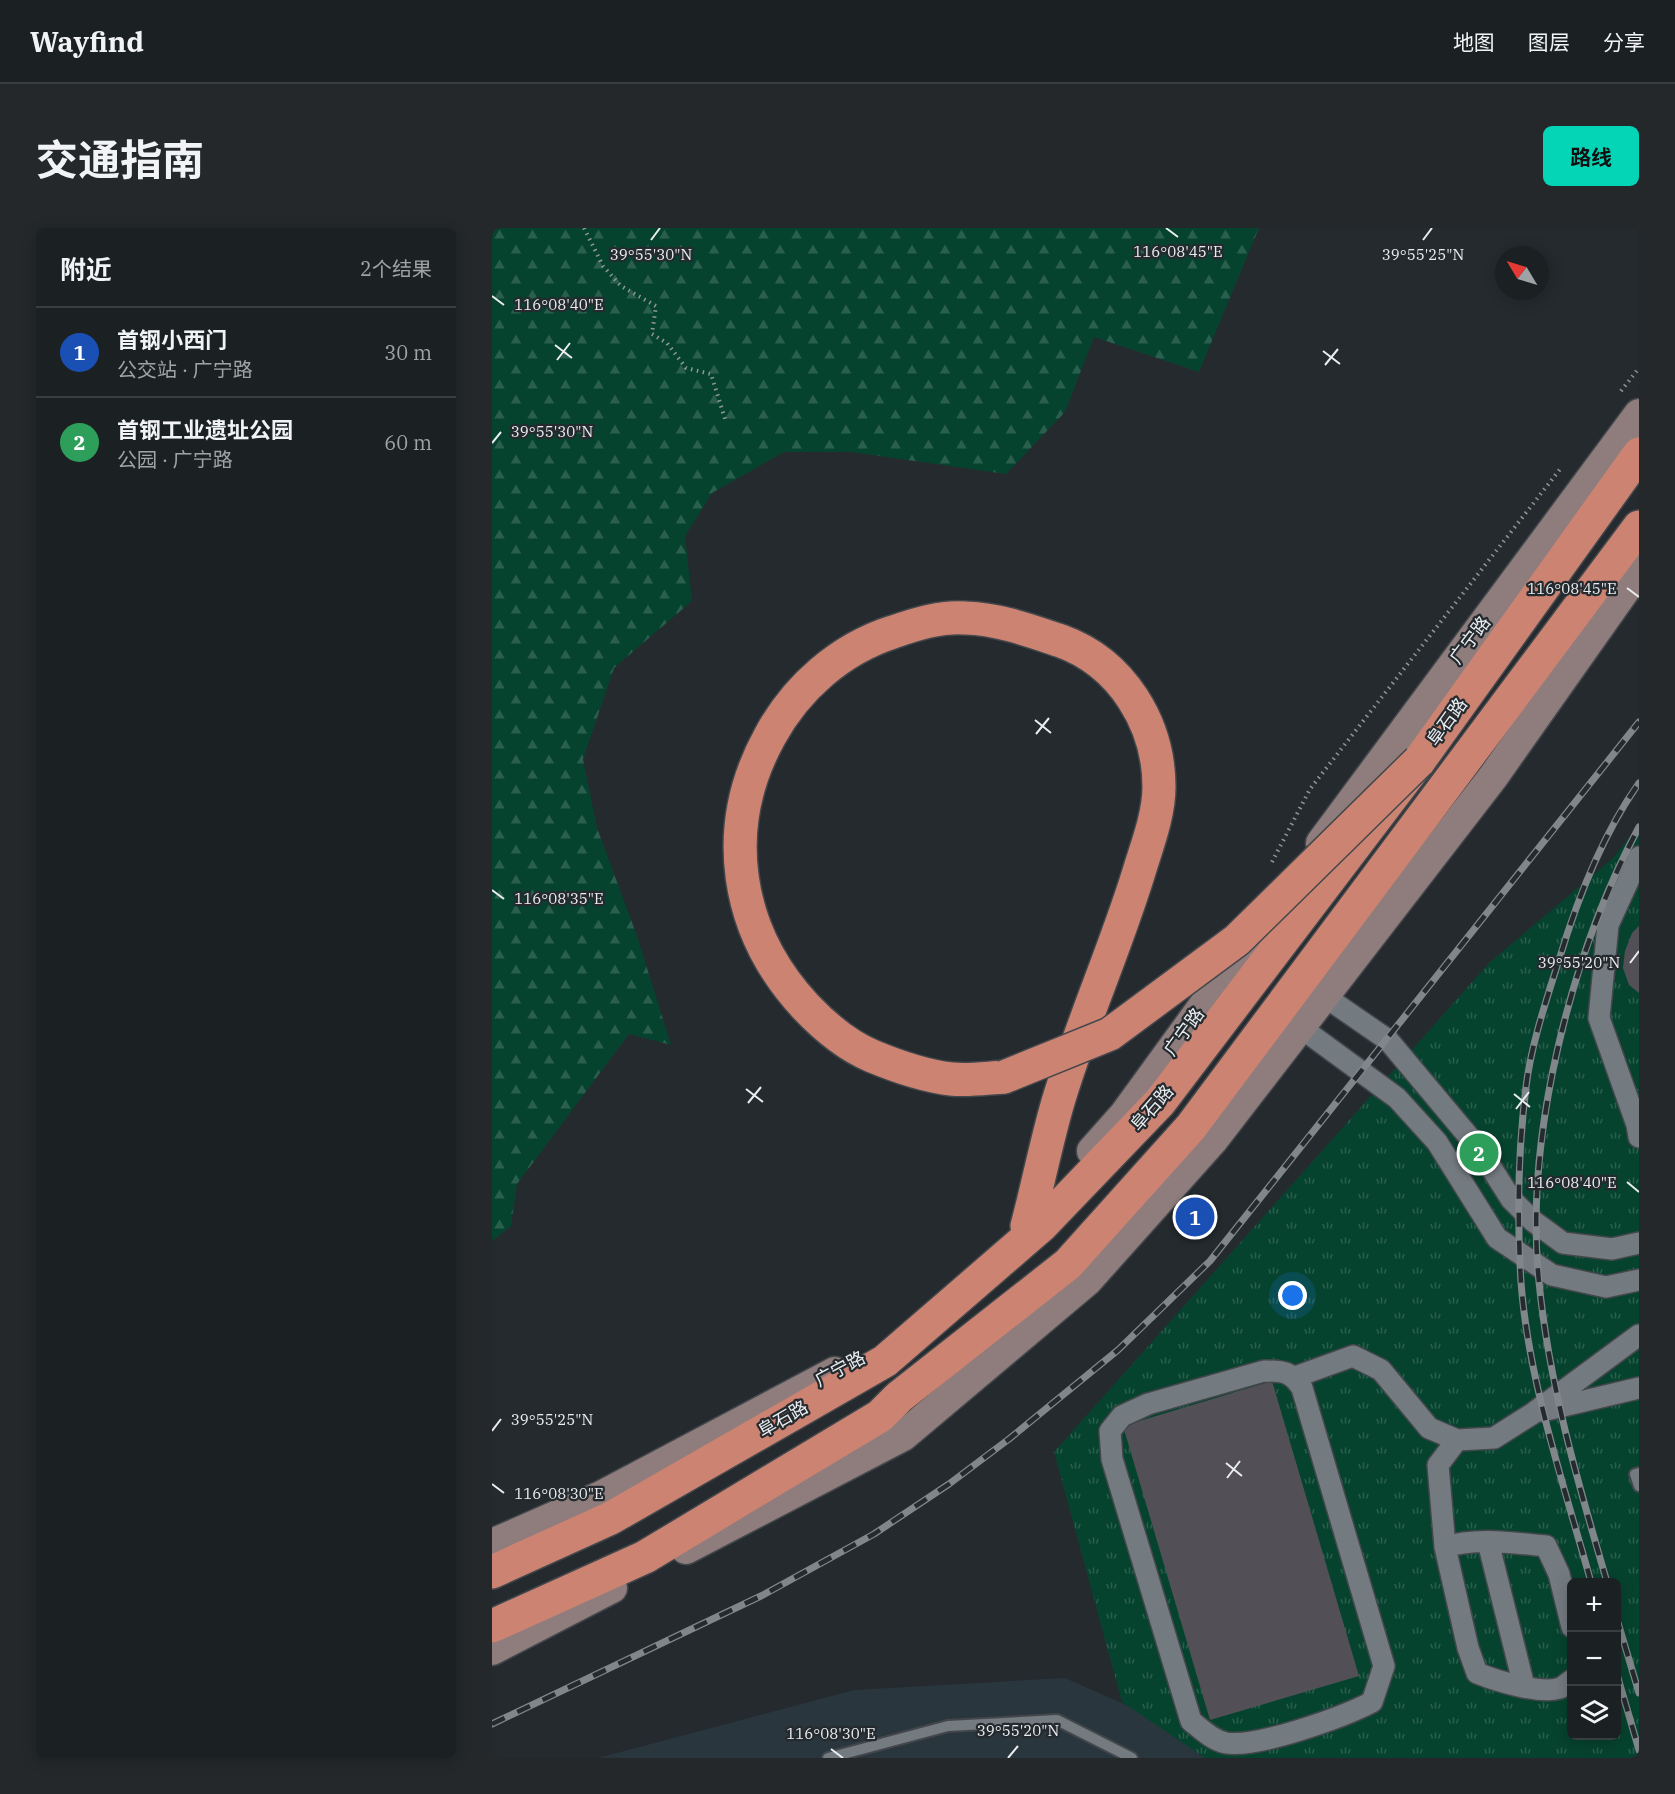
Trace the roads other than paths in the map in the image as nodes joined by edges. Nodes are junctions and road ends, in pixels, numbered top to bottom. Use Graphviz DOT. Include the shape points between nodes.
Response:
graph roads {
  1 [pos="1639,414"];
  2 [pos="1639,454"];
  3 [pos="1639,527"];
  4 [pos="1639,570"];
  5 [pos="1419,761"];
  6 [pos="1639,857"];
  7 [pos="1324,996"];
  8 [pos="1300,1027"];
  9 [pos="1639,1137"];
  10 [pos="1027,1226"];
  11 [pos="1639,1243"];
  12 [pos="1639,1280"];
  13 [pos="1639,1335"];
  14 [pos="1295,1377"];
  15 [pos="1639,1388"];
  16 [pos="1532,1414"];
  17 [pos="1457,1440"];
  18 [pos="1639,1473"];
  19 [pos="1639,1486"];
  20 [pos="1488,1542"];
  21 [pos="492,1544"];
  22 [pos="1445,1547"];
  23 [pos="492,1572"];
  24 [pos="1567,1607"];
  25 [pos="492,1626"];
  26 [pos="492,1650"];
  27 [pos="1567,1683"];
  28 [pos="1524,1686"];
  29 [pos="828,1758"];
  30 [pos="1132,1758"];
  1 -- 10 [label="street, 广宁路" via="1395,741 1124,1115"];
  2 -- 5 [label="highway, 阜石路"];
  3 -- 25 [label="highway, 阜石路" via="1191,1127 1068,1264 880,1416 645,1557"];
  4 -- 7 [label="street" via="1493,777"];
  5 -- 10 [label="highway, bridge" via="1237,940 1110,1034 1004,1077 952,1079 870,1055 845,1041 792,992 768,958 750,919 739,860 745,799 757,760 784,711 813,679 852,649 923,622 965,617 1020,627 1079,648 1118,678 1143,712 1155,744 1159,790 1147,847 1125,916 1058,1102"];
  5 -- 23 [label="highway, 阜石路, bridge" via="1160,1102 1032,1234 885,1361 611,1518"];
  6 -- 9 [label="street" via="1608,926 1599,1018"];
  7 -- 8 [label="street"];
  7 -- 11 [label="street" via="1388,1040 1480,1150 1511,1199 1533,1221 1563,1243 1612,1249"];
  8 -- 12 [label="street" via="1397,1098 1437,1142 1497,1238 1552,1275 1606,1287"];
  8 -- 26 [label="street" via="1213,1140 1087,1281 903,1436"];
  10 -- 21 [label="street, 广宁路" via="881,1348 601,1496"];
  13 -- 16 [label="street"];
  14 -- 14 [label="street" via="1286,1371 1264,1371 1159,1401 1122,1416 1110,1431 1112,1459 1191,1720 1209,1736 1226,1743 1305,1729 1351,1713 1372,1702 1384,1666 1302,1388"];
  14 -- 17 [label="street" via="1353,1356 1381,1370 1429,1428"];
  15 -- 16 [label="street"];
  16 -- 17 [label="street" via="1494,1438"];
  17 -- 22 [label="street" via="1438,1465"];
  18 -- 19 [label="lane" via="1635,1474"];
  20 -- 22 [label="street"];
  20 -- 24 [label="street" via="1546,1546 1559,1574"];
  20 -- 28 [label="street"];
  22 -- 28 [label="street" via="1477,1673 1502,1684"];
  27 -- 28 [label="street" via="1559,1689"];
  29 -- 30 [label="lane" via="948,1726 1057,1720"];
}
